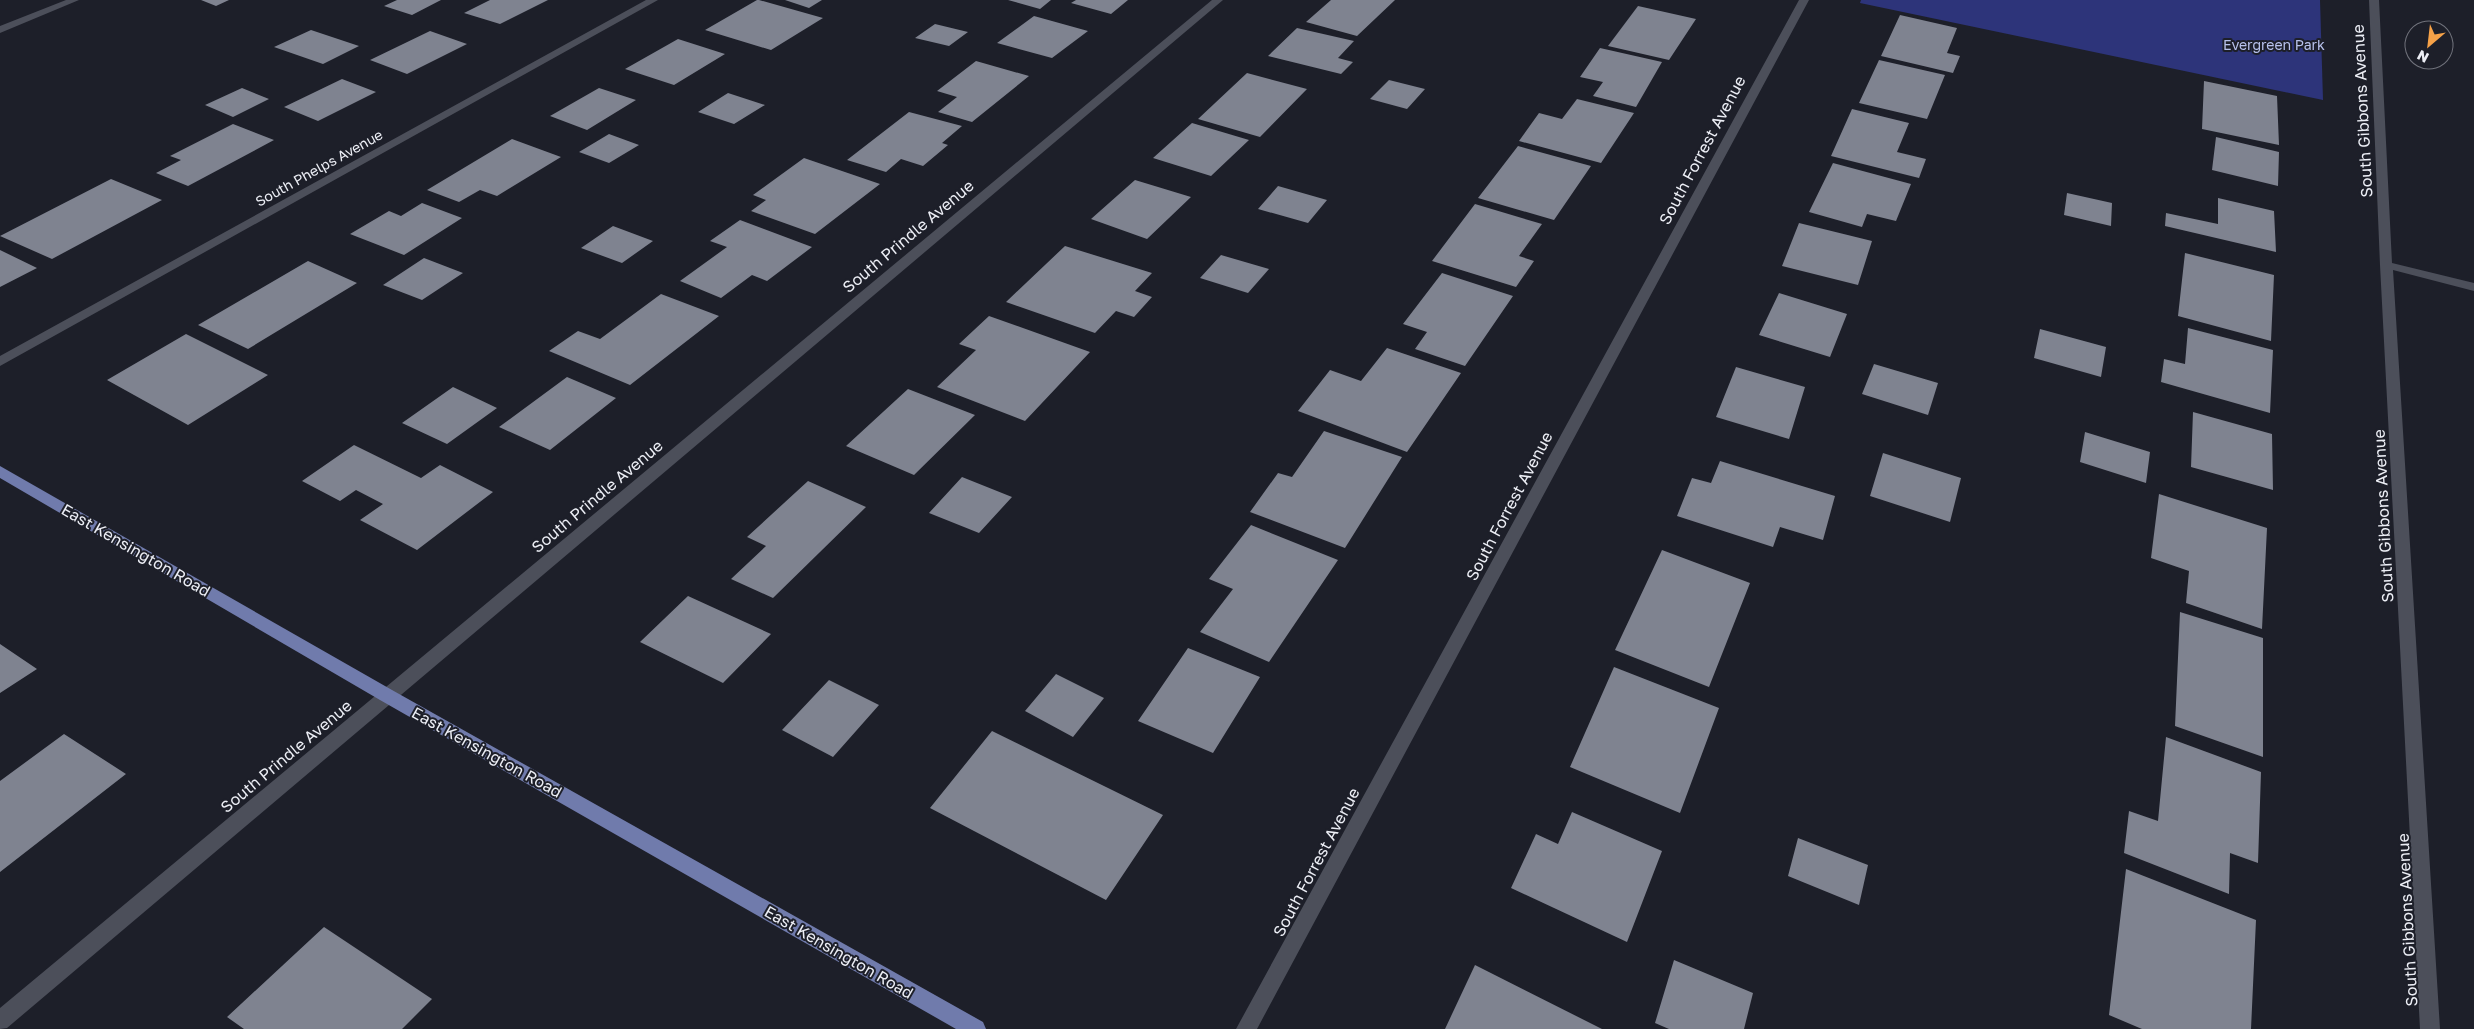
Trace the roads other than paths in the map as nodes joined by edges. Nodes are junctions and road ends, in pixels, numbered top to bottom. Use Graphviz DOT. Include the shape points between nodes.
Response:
graph roads {
  1 [pos="74,0"];
  2 [pos="653,0"];
  3 [pos="1218,0"];
  4 [pos="1804,0"];
  5 [pos="2374,0"];
  6 [pos="0,30"];
  7 [pos="2386,265"];
  8 [pos="2474,287"];
  9 [pos="0,362"];
  10 [pos="0,471"];
  11 [pos="386,695"];
  12 [pos="0,1021"];
  13 [pos="976,1029"];
  14 [pos="1246,1029"];
  15 [pos="2430,1029"];
  1 -- 6 [label="street"];
  2 -- 9 [label="street, South Phelps Avenue"];
  3 -- 11 [label="street, South Prindle Avenue"];
  4 -- 14 [label="street, South Forrest Avenue"];
  5 -- 7 [label="street, South Gibbons Avenue"];
  7 -- 8 [label="street"];
  7 -- 15 [label="street, South Gibbons Avenue"];
  10 -- 11 [label="main road, East Kensington Road"];
  11 -- 12 [label="street, South Prindle Avenue"];
  11 -- 13 [label="main road, East Kensington Road"];
}
